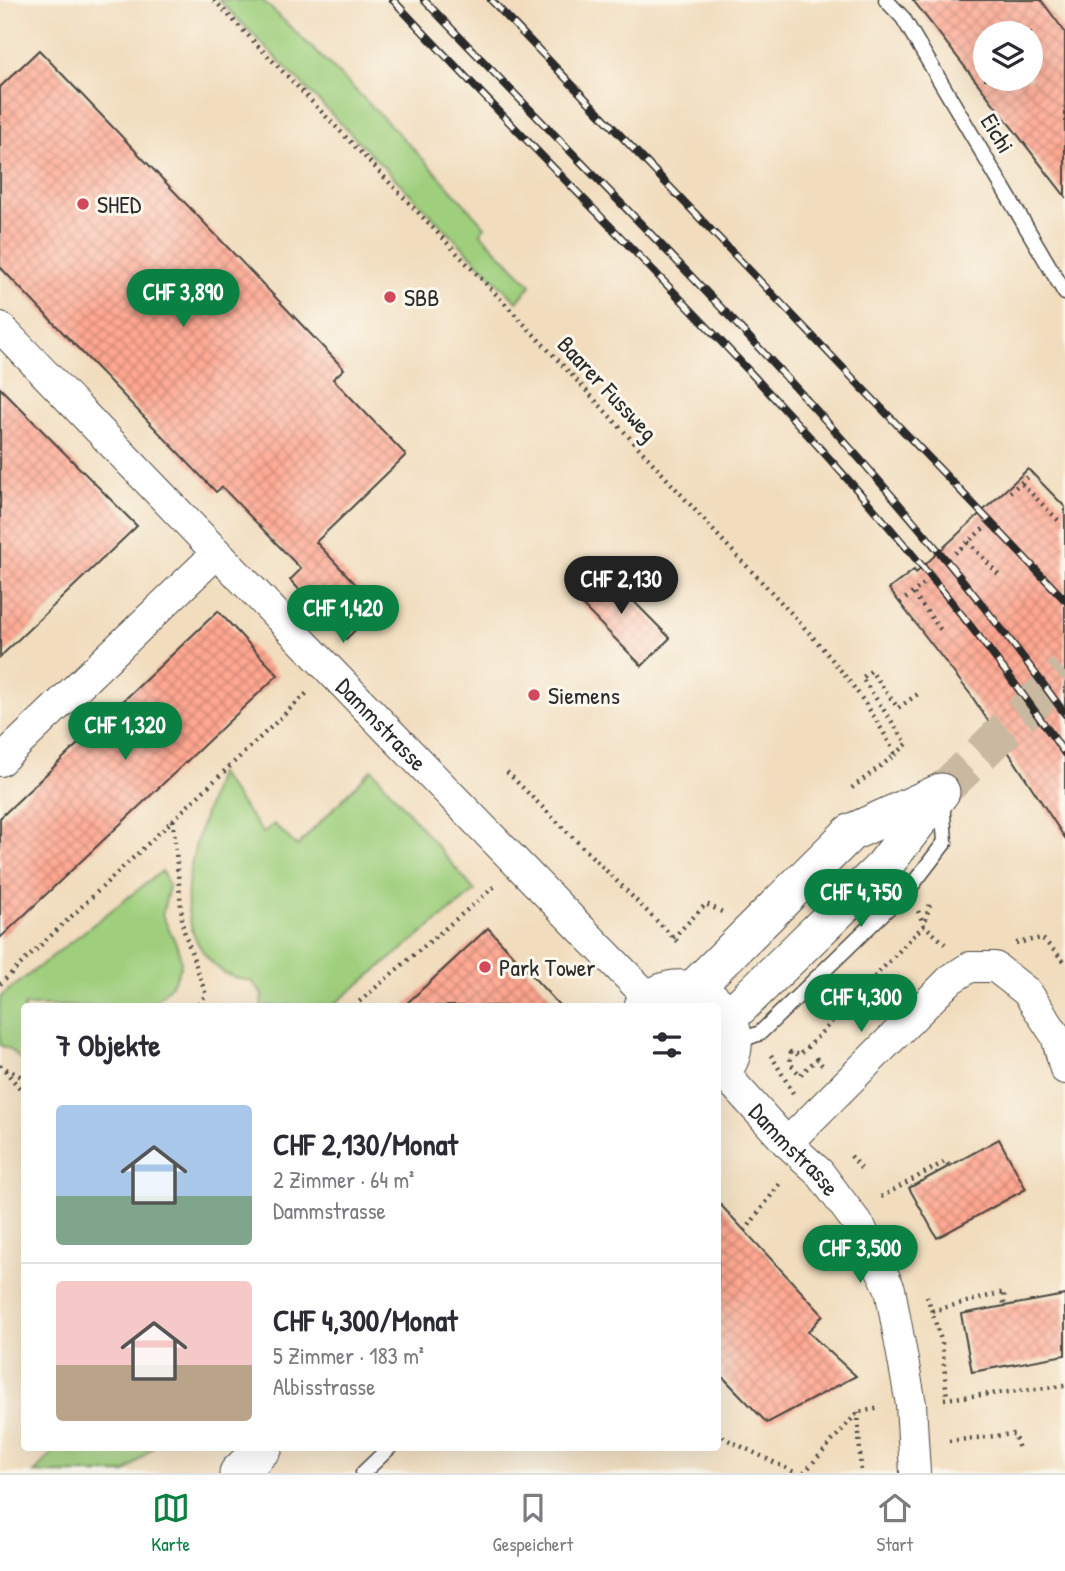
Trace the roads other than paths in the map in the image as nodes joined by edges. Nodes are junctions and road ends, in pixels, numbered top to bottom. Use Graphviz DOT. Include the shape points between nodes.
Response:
graph roads {
  1 [pos="886,0"];
  2 [pos="1065,293"];
  3 [pos="0,327"];
  4 [pos="217,553"];
  5 [pos="0,761"];
  6 [pos="692,990"];
  7 [pos="646,1002"];
  8 [pos="715,1003"];
  9 [pos="721,1021"];
  10 [pos="725,1052"];
  11 [pos="1065,1069"];
  12 [pos="787,1143"];
  13 [pos="260,1451"];
  14 [pos="386,1451"];
  15 [pos="238,1473"];
  16 [pos="363,1473"];
  17 [pos="915,1473"];
  1 -- 2 [label="lane, Eichi" via="903,18"];
  3 -- 4 [label="street, Dammstrasse"];
  4 -- 5 [label="street"];
  4 -- 7 [label="street, Dammstrasse"];
  6 -- 7 [label="street" via="663,991"];
  6 -- 8 [label="street"];
  6 -- 10 [label="street" via="850,833 941,792"];
  9 -- 10 [label="street"];
  10 -- 12 [label="street, Dammstrasse"];
  11 -- 12 [label="street" via="1056,1036 1027,992 995,967 970,967 951,979"];
  12 -- 17 [label="street, Dammstrasse" via="819,1172 861,1228 890,1289 911,1404"];
  13 -- 15 [label="street"];
  14 -- 16 [label="lane"];
}
